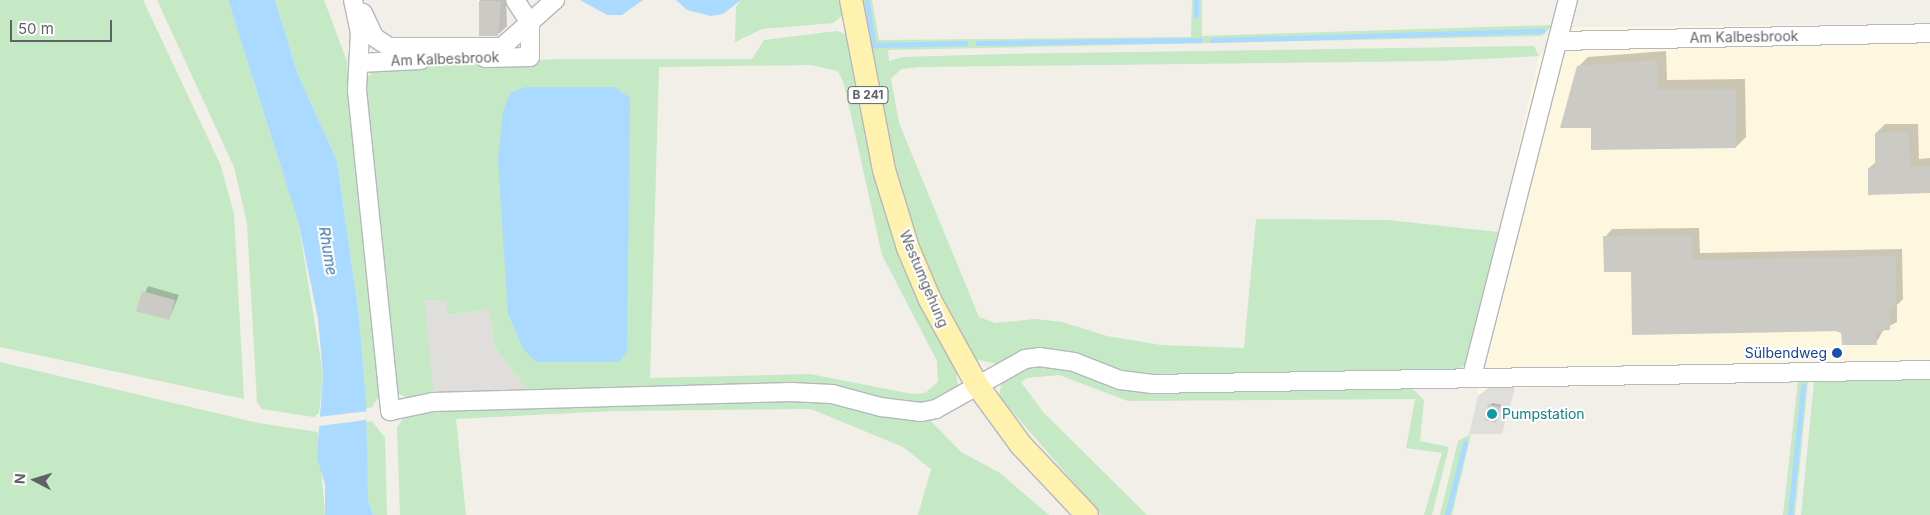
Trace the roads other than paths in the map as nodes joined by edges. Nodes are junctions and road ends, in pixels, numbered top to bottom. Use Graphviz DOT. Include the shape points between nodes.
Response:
graph roads {
  1 [pos="354,0"];
  2 [pos="515,0"];
  3 [pos="554,0"];
  4 [pos="851,0"];
  5 [pos="1568,0"];
  6 [pos="530,23"];
  7 [pos="1930,33"];
  8 [pos="1558,41"];
  9 [pos="359,63"];
  10 [pos="1930,370"];
  11 [pos="1472,376"];
  12 [pos="977,385"];
  13 [pos="1087,515"];
  1 -- 6 [label="street" via="374,37 389,47 502,47"];
  1 -- 9 [label="street"];
  2 -- 6 [label="street"];
  3 -- 6 [label="street"];
  4 -- 12 [label="main road, Westumgehung / B 241" via="875,130 899,221 930,300"];
  5 -- 8 [label="street"];
  6 -- 9 [label="street, Am Kalbesbrook" via="530,57"];
  7 -- 8 [label="street, Am Kalbesbrook"];
  8 -- 11 [label="street"];
  9 -- 12 [label="street" via="356,90 390,411 433,402 791,392 832,394 881,407 921,412 936,409"];
  10 -- 11 [label="street"];
  11 -- 12 [label="street" via="1151,384 1120,380 1074,362 1039,357 1025,359"];
  12 -- 13 [label="main road, Westumgehung / B 241" via="1021,445"];
}
